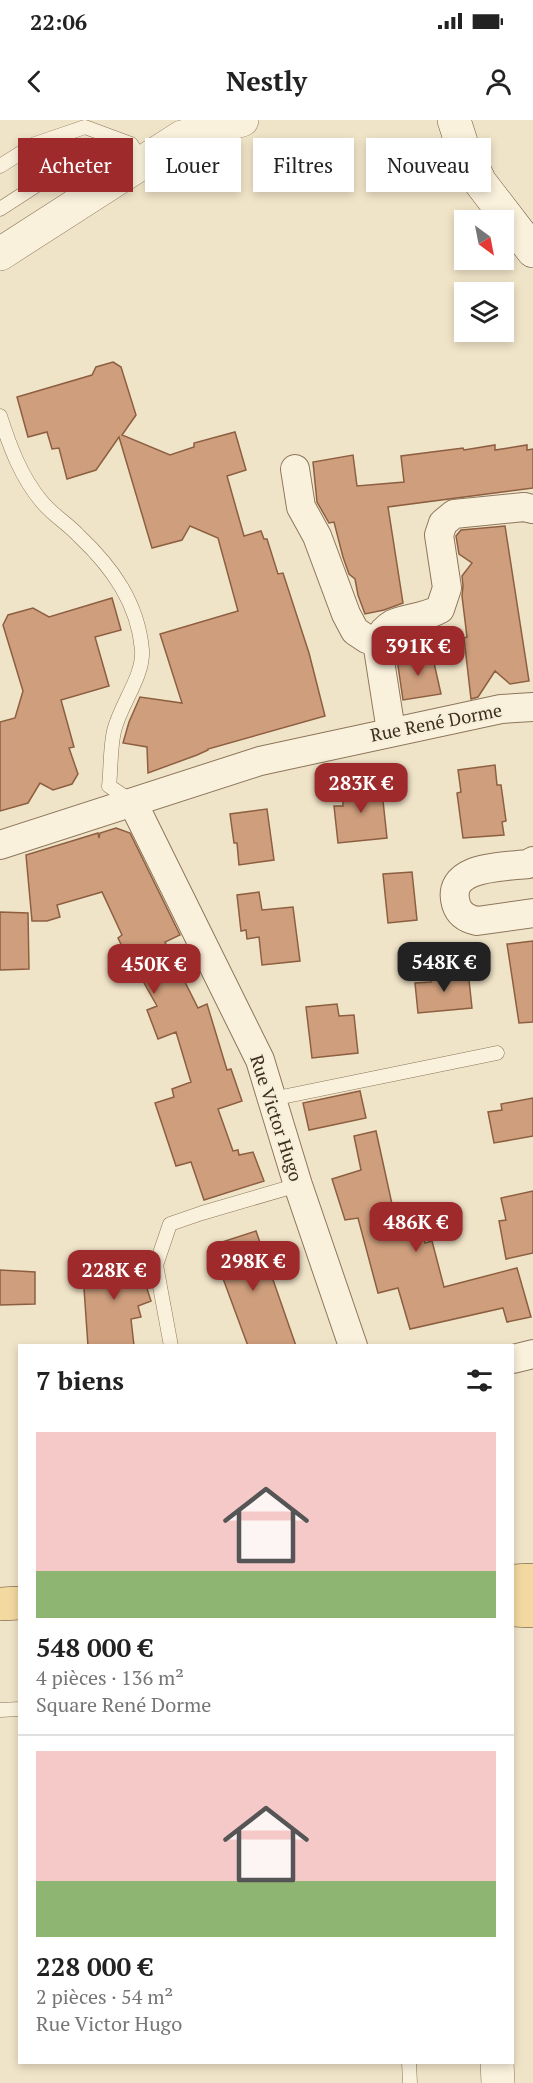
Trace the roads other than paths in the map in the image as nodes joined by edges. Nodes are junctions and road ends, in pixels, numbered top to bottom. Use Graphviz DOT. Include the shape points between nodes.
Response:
graph roads {
  1 [pos="242,120"];
  2 [pos="454,120"];
  3 [pos="111,137"];
  4 [pos="142,161"];
  5 [pos="0,166"];
  6 [pos="0,209"];
  7 [pos="533,251"];
  8 [pos="0,254"];
  9 [pos="0,416"];
  10 [pos="295,469"];
  11 [pos="533,509"];
  12 [pos="377,642"];
  13 [pos="533,707"];
  14 [pos="391,731"];
  15 [pos="133,802"];
  16 [pos="0,845"];
  17 [pos="533,861"];
  18 [pos="533,913"];
  19 [pos="497,1053"];
  20 [pos="272,1099"];
  21 [pos="298,1185"];
  22 [pos="171,1344"];
  23 [pos="352,1344"];
  24 [pos="533,1354"];
  25 [pos="514,1359"];
  26 [pos="533,1580"];
  27 [pos="514,1581"];
  28 [pos="18,1603"];
  29 [pos="0,1604"];
  30 [pos="514,1610"];
  31 [pos="533,1611"];
  32 [pos="18,1709"];
  33 [pos="0,1710"];
  34 [pos="409,2064"];
  35 [pos="496,2064"];
  36 [pos="410,2083"];
  37 [pos="498,2083"];
  1 -- 4 [label="street" via="182,137"];
  2 -- 7 [label="street" via="480,182"];
  3 -- 4 [label="lane" via="131,144"];
  3 -- 5 [label="lane" via="85,127 35,144"];
  3 -- 6 [label="lane"];
  4 -- 8 [label="street"];
  9 -- 15 [label="lane" via="25,478 59,520 105,562 126,593 138,625 140,668 114,733 110,786"];
  10 -- 12 [label="street" via="301,507 317,536 346,614 355,632"];
  11 -- 12 [label="street" via="454,514 442,523 439,534 447,588 440,609 428,616 392,622 382,630"];
  12 -- 14 [label="street"];
  13 -- 14 [label="street, Rue René Dorme" via="501,709"];
  14 -- 15 [label="street, Rue René Dorme" via="260,761"];
  15 -- 16 [label="street, Rue René Dorme"];
  15 -- 20 [label="street, Rue Victor Hugo" via="260,1060"];
  17 -- 18 [label="street" via="474,871 461,878 455,892 458,909 468,919"];
  19 -- 20 [label="lane"];
  20 -- 21 [label="street, Rue Victor Hugo"];
  21 -- 22 [label="lane" via="170,1224 156,1265"];
  21 -- 23 [label="street, Rue Victor Hugo"];
  24 -- 25 [label="street"];
  26 -- 27 [label="main road"];
  28 -- 29 [label="main road"];
  30 -- 31 [label="main road"];
  32 -- 33 [label="lane"];
  34 -- 36 [label="lane"];
  35 -- 37 [label="street"];
}
